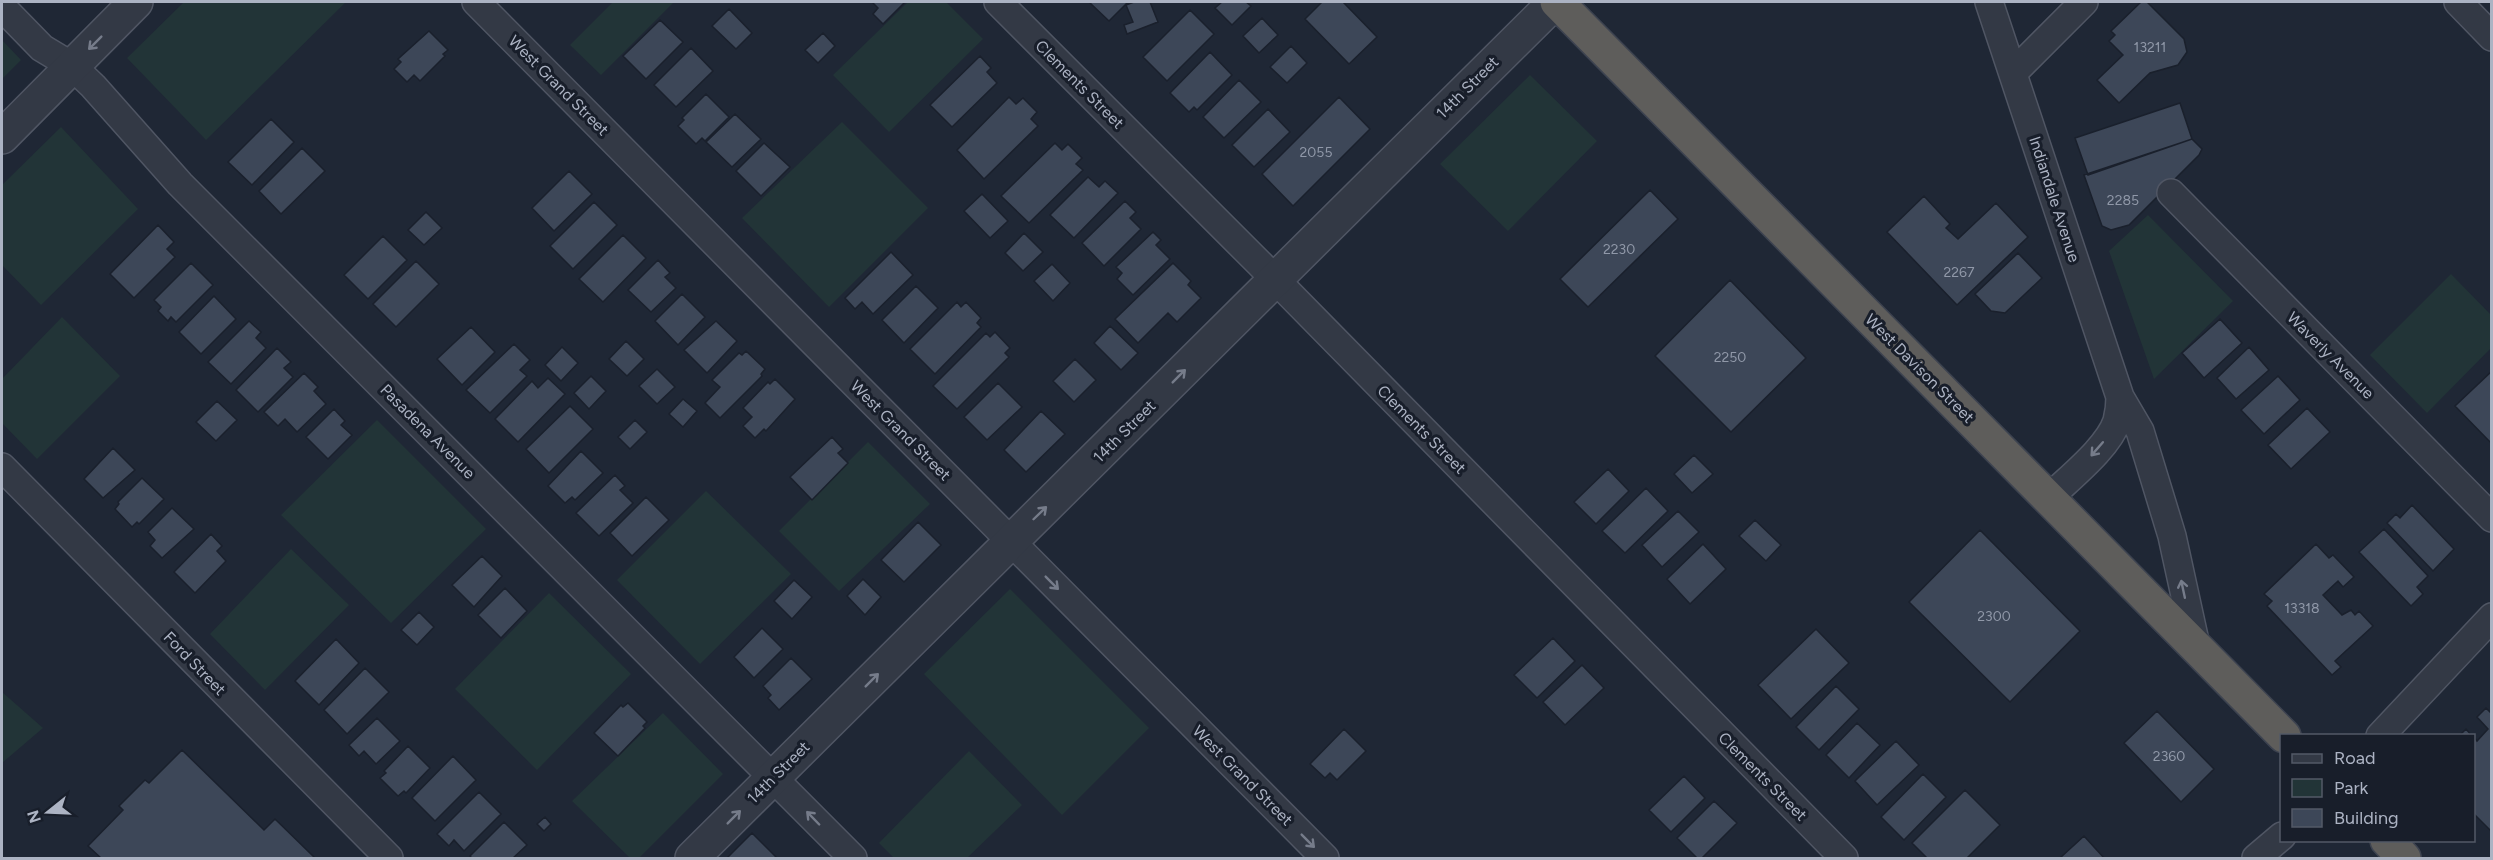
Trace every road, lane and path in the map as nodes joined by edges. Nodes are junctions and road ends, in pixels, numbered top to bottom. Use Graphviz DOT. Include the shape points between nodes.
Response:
graph roads {
  1 [pos="136,2"];
  2 [pos="476,2"];
  3 [pos="998,2"];
  4 [pos="1556,2"];
  5 [pos="1989,2"];
  6 [pos="2084,2"];
  7 [pos="2458,2"];
  8 [pos="2,7"];
  9 [pos="2492,37"];
  10 [pos="72,66"];
  11 [pos="2013,73"];
  12 [pos="2,137"];
  13 [pos="2171,193"];
  14 [pos="1275,279"];
  15 [pos="2120,397"];
  16 [pos="2,467"];
  17 [pos="2049,498"];
  18 [pos="2492,518"];
  19 [pos="1011,541"];
  20 [pos="2492,617"];
  21 [pos="2196,646"];
  22 [pos="2283,734"];
  23 [pos="2381,734"];
  24 [pos="773,777"];
  25 [pos="2280,838"];
  26 [pos="2389,842"];
  27 [pos="389,858"];
  28 [pos="692,858"];
  29 [pos="853,858"];
  30 [pos="1325,858"];
  31 [pos="1844,858"];
  32 [pos="2256,858"];
  33 [pos="2404,858"];
  1 -- 10 [label="street, one-way"];
  2 -- 19 [label="street, West Grand Street"];
  3 -- 14 [label="street, Clements Street"];
  4 -- 14 [label="street, 14th Street"];
  4 -- 17 [label="highway, West Davison Street"];
  5 -- 11 [label="street, Indiandale Avenue"];
  6 -- 11 [label="street"];
  7 -- 9 [label="street"];
  8 -- 10 [label="street, Pasadena Avenue" via="42,48"];
  10 -- 12 [label="street"];
  10 -- 24 [label="street, Pasadena Avenue" via="180,184"];
  11 -- 15 [label="street, Indiandale Avenue"];
  13 -- 18 [label="street, Waverly Avenue"];
  19 -- 14 [label="street, 14th Street, one-way"];
  14 -- 31 [label="street, Clements Street"];
  15 -- 17 [label="street, Indiandale Avenue, one-way" via="2110,434"];
  21 -- 15 [label="street, Indiandale Avenue, one-way" via="2172,536 2144,442"];
  16 -- 27 [label="street, Ford Street"];
  17 -- 21 [label="highway, West Davison Street"];
  24 -- 19 [label="street, 14th Street, one-way"];
  19 -- 30 [label="street, West Grand Street, one-way"];
  20 -- 23 [label="street"];
  21 -- 22 [label="highway, West Davison Street"];
  28 -- 24 [label="street, 14th Street, one-way"];
  29 -- 24 [label="street, Pasadena Avenue, one-way"];
  25 -- 32 [label="street"];
  26 -- 33 [label="highway"];
}
